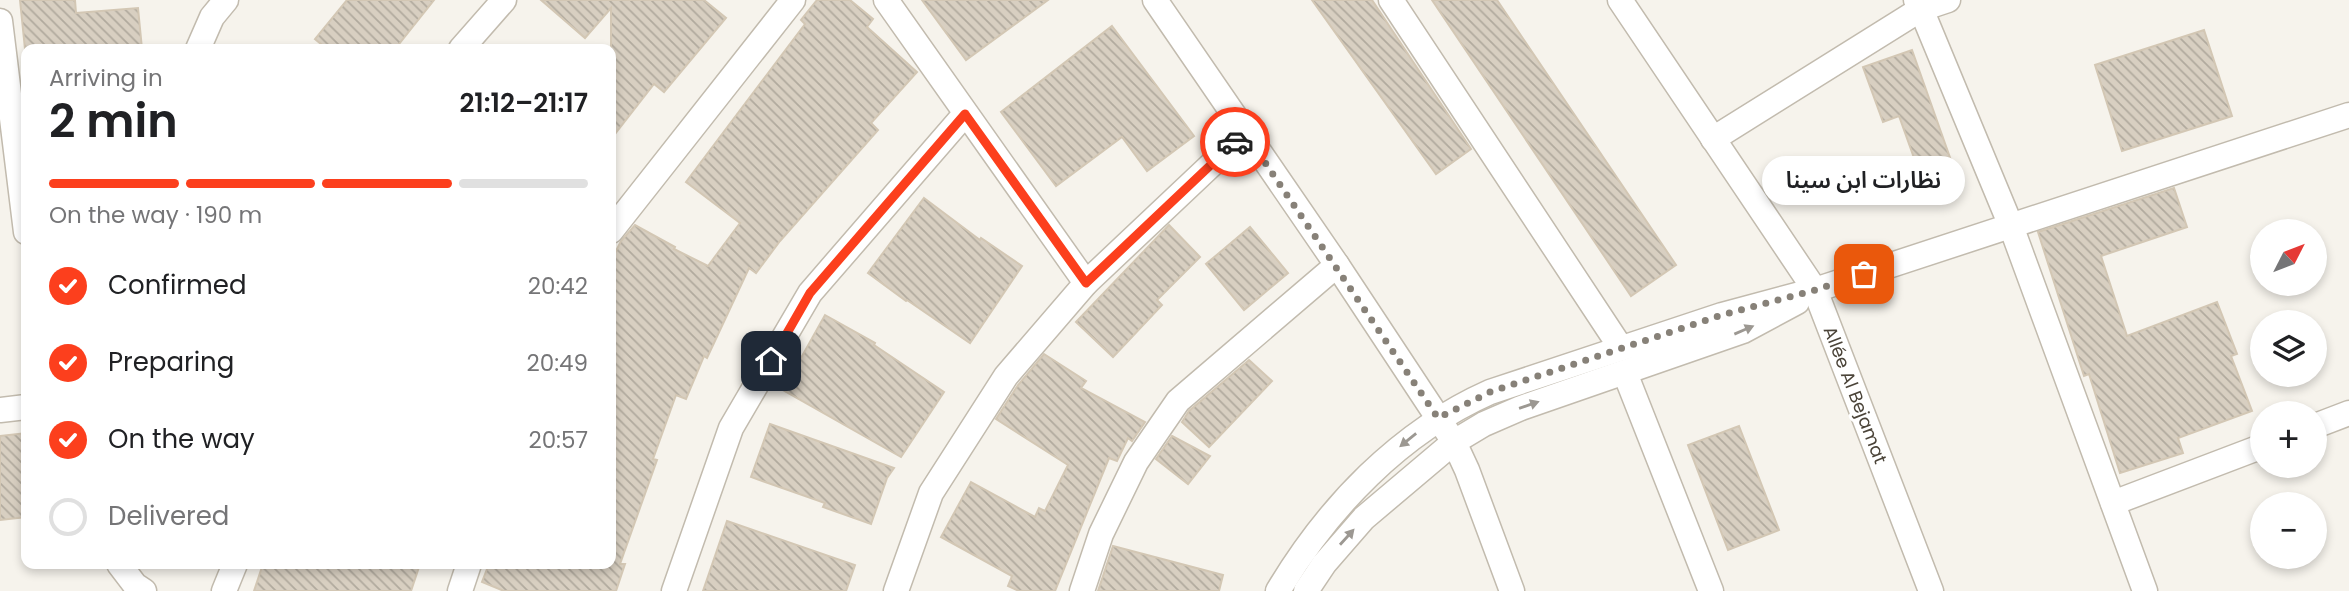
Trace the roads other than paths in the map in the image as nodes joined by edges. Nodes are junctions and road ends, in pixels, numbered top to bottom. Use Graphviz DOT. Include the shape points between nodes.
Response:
graph roads {
  1 [pos="504,0"];
  2 [pos="793,0"];
  3 [pos="886,0"];
  4 [pos="1155,0"];
  5 [pos="1391,0"];
  6 [pos="1620,0"];
  7 [pos="1948,0"];
  8 [pos="1918,4"];
  9 [pos="214,6"];
  10 [pos="0,21"];
  11 [pos="200,44"];
  12 [pos="465,44"];
  13 [pos="965,114"];
  14 [pos="2349,115"];
  15 [pos="1245,133"];
  16 [pos="1713,139"];
  17 [pos="21,191"];
  18 [pos="616,225"];
  19 [pos="2011,226"];
  20 [pos="1337,265"];
  21 [pos="1086,283"];
  22 [pos="1815,290"];
  23 [pos="1621,348"];
  24 [pos="1625,373"];
  25 [pos="21,408"];
  26 [pos="0,410"];
  27 [pos="2349,413"];
  28 [pos="1438,418"];
  29 [pos="2327,421"];
  30 [pos="1454,442"];
  31 [pos="2250,451"];
  32 [pos="2113,503"];
  33 [pos="123,569"];
  34 [pos="233,569"];
  35 [pos="467,569"];
  36 [pos="144,591"];
  37 [pos="224,591"];
  38 [pos="460,591"];
  39 [pos="674,591"];
  40 [pos="896,591"];
  41 [pos="1082,591"];
  42 [pos="1279,591"];
  43 [pos="1306,591"];
  44 [pos="1512,591"];
  45 [pos="1711,591"];
  46 [pos="1931,591"];
  47 [pos="2145,591"];
  1 -- 12 [label="street"];
  2 -- 18 [label="street"];
  3 -- 13 [label="street"];
  4 -- 15 [label="street"];
  5 -- 23 [label="street"];
  6 -- 16 [label="street, Allée Al Bejamat"];
  7 -- 8 [label="street"];
  8 -- 16 [label="street"];
  8 -- 19 [label="street"];
  9 -- 11 [label="street"];
  10 -- 17 [label="street"];
  13 -- 21 [label="street"];
  13 -- 39 [label="street" via="810,293 731,428"];
  14 -- 19 [label="street"];
  15 -- 20 [label="street"];
  15 -- 21 [label="street"];
  16 -- 22 [label="street, Allée Al Bejamat"];
  19 -- 22 [label="street"];
  19 -- 32 [label="street"];
  20 -- 28 [label="street"];
  20 -- 41 [label="street" via="1178,401 1136,461 1101,534"];
  21 -- 40 [label="street" via="1006,376 931,493"];
  22 -- 23 [label="street"];
  24 -- 22 [label="street, one-way" via="1743,331"];
  22 -- 46 [label="street, Allée Al Bejamat"];
  23 -- 28 [label="street" via="1490,392"];
  30 -- 24 [label="street, one-way" via="1521,408"];
  24 -- 45 [label="street"];
  25 -- 26 [label="street"];
  27 -- 29 [label="street"];
  28 -- 30 [label="street"];
  28 -- 42 [label="street, one-way" via="1364,480 1314,537"];
  43 -- 30 [label="street, one-way" via="1364,518"];
  30 -- 44 [label="street"];
  31 -- 32 [label="street"];
  32 -- 47 [label="street"];
  33 -- 36 [label="street"];
  34 -- 37 [label="street"];
  35 -- 38 [label="street"];
}
